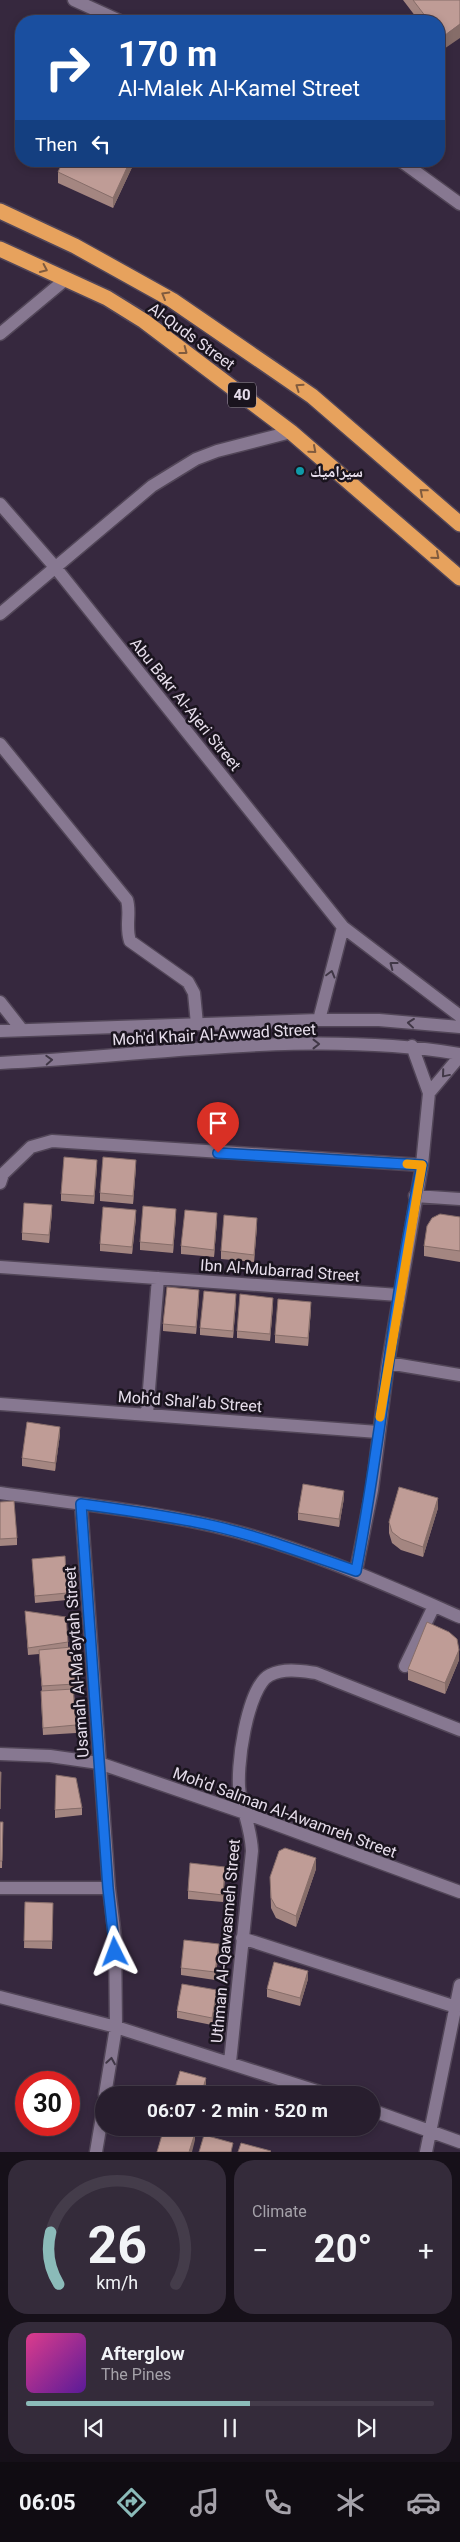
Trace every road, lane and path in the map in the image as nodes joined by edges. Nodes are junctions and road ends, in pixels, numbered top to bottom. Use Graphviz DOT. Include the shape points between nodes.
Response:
graph roads {
  1 [pos="74,0"];
  2 [pos="107,15"];
  3 [pos="409,167"];
  4 [pos="460,204"];
  5 [pos="0,211"];
  6 [pos="0,249"];
  7 [pos="66,279"];
  8 [pos="0,334"];
  9 [pos="291,432"];
  10 [pos="0,504"];
  11 [pos="460,524"];
  12 [pos="55,567"];
  13 [pos="460,578"];
  14 [pos="0,614"];
  15 [pos="0,744"];
  16 [pos="344,927"];
  17 [pos="0,1002"];
  18 [pos="460,1016"];
  19 [pos="319,1020"];
  20 [pos="198,1024"];
  21 [pos="460,1028"];
  22 [pos="22,1030"];
  23 [pos="0,1031"];
  24 [pos="412,1046"];
  25 [pos="460,1055"];
  26 [pos="0,1063"];
  27 [pos="429,1092"];
  28 [pos="422,1165"];
  29 [pos="0,1183"];
  30 [pos="415,1196"];
  31 [pos="460,1199"];
  32 [pos="0,1267"];
  33 [pos="158,1278"];
  34 [pos="399,1295"];
  35 [pos="388,1363"];
  36 [pos="460,1375"];
  37 [pos="0,1404"];
  38 [pos="147,1414"];
  39 [pos="378,1432"];
  40 [pos="0,1493"];
  41 [pos="81,1504"];
  42 [pos="356,1571"];
  43 [pos="434,1606"];
  44 [pos="460,1617"];
  45 [pos="405,1666"];
  46 [pos="460,1730"];
  47 [pos="0,1754"];
  48 [pos="99,1763"];
  49 [pos="246,1813"];
  50 [pos="0,1888"];
  51 [pos="108,1888"];
  52 [pos="460,1892"];
  53 [pos="242,1938"];
  54 [pos="460,1985"];
  55 [pos="0,1998"];
  56 [pos="456,2007"];
  57 [pos="116,2026"];
  58 [pos="230,2062"];
  59 [pos="106,2086"];
  60 [pos="301,2086"];
  61 [pos="380,2113"];
  62 [pos="431,2131"];
  63 [pos="99,2136"];
  64 [pos="460,2142"];
  65 [pos="96,2152"];
  66 [pos="426,2152"];
  1 -- 2 [label="street"];
  3 -- 4 [label="street"];
  11 -- 5 [label="highway, Al-Quds Street / 40, one-way" via="312,396 172,300 75,246"];
  6 -- 7 [label="highway, Al-Quds Street / 40, one-way"];
  7 -- 8 [label="street"];
  7 -- 9 [label="highway, Al-Quds Street / 40, one-way" via="107,298 144,321"];
  9 -- 12 [label="street" via="216,451 196,460 152,486"];
  9 -- 13 [label="highway, Al-Quds Street / 40, one-way"];
  10 -- 12 [label="street, Abu Bakr Al-Ajeri Street"];
  12 -- 14 [label="street"];
  12 -- 16 [label="street, Abu Bakr Al-Ajeri Street"];
  15 -- 20 [label="street" via="127,900 126,926 130,941 188,982 194,994"];
  18 -- 16 [label="street, Abu Bakr Al-Ajeri Street, one-way"];
  19 -- 16 [label="street, one-way"];
  17 -- 22 [label="street"];
  19 -- 20 [label="street, Moh'd Khair Al-Awwad Street"];
  21 -- 19 [label="street, Moh'd Khair Al-Awwad Street, one-way" via="379,1020"];
  20 -- 22 [label="street, Moh'd Khair Al-Awwad Street"];
  22 -- 23 [label="street, Moh'd Khair Al-Awwad Street"];
  24 -- 25 [label="street, Moh'd Khair Al-Awwad Street"];
  26 -- 24 [label="street, Moh'd Khair Al-Awwad Street, one-way" via="275,1044"];
  24 -- 27 [label="street"];
  25 -- 27 [label="street, one-way"];
  27 -- 28 [label="street"];
  28 -- 29 [label="street" via="52,1141 31,1147 3,1174"];
  28 -- 30 [label="street"];
  30 -- 31 [label="street"];
  30 -- 34 [label="street"];
  32 -- 33 [label="street, Ibn Al-Mubarrad Street"];
  33 -- 34 [label="street, Ibn Al-Mubarrad Street"];
  33 -- 38 [label="street"];
  34 -- 35 [label="street"];
  35 -- 36 [label="street"];
  35 -- 39 [label="street"];
  37 -- 38 [label="street, Moh’d Shal’ab Street"];
  38 -- 39 [label="street, Moh’d Shal’ab Street"];
  39 -- 42 [label="street" via="372,1490"];
  40 -- 41 [label="street"];
  41 -- 42 [label="street" via="215,1526"];
  41 -- 48 [label="street, Usamah Al-Ma’aytah Street"];
  42 -- 43 [label="street"];
  43 -- 44 [label="street"];
  43 -- 45 [label="street"];
  46 -- 49 [label="street, Uthman Al-Qawasmeh Street" via="316,1673 297,1670 269,1675 254,1693 241,1754 239,1793"];
  47 -- 48 [label="street, Moh'd Salman Al-Awamreh Street" via="50,1756"];
  48 -- 49 [label="street, Moh'd Salman Al-Awamreh Street"];
  48 -- 51 [label="street, Usamah Al-Ma’aytah Street"];
  49 -- 52 [label="street, Moh'd Salman Al-Awamreh Street"];
  49 -- 53 [label="street, Uthman Al-Qawasmeh Street" via="252,1851"];
  50 -- 51 [label="street"];
  51 -- 57 [label="street, Usamah Al-Ma’aytah Street" via="115,1937"];
  53 -- 56 [label="street"];
  53 -- 58 [label="street, Uthman Al-Qawasmeh Street"];
  54 -- 56 [label="street"];
  55 -- 57 [label="street"];
  56 -- 62 [label="street"];
  57 -- 58 [label="street"];
  59 -- 57 [label="street, Usamah Al-Ma’aytah Street, one-way"];
  58 -- 60 [label="street"];
  61 -- 62 [label="street"];
  62 -- 64 [label="street"];
  62 -- 66 [label="street"];
  63 -- 65 [label="street"];
}
